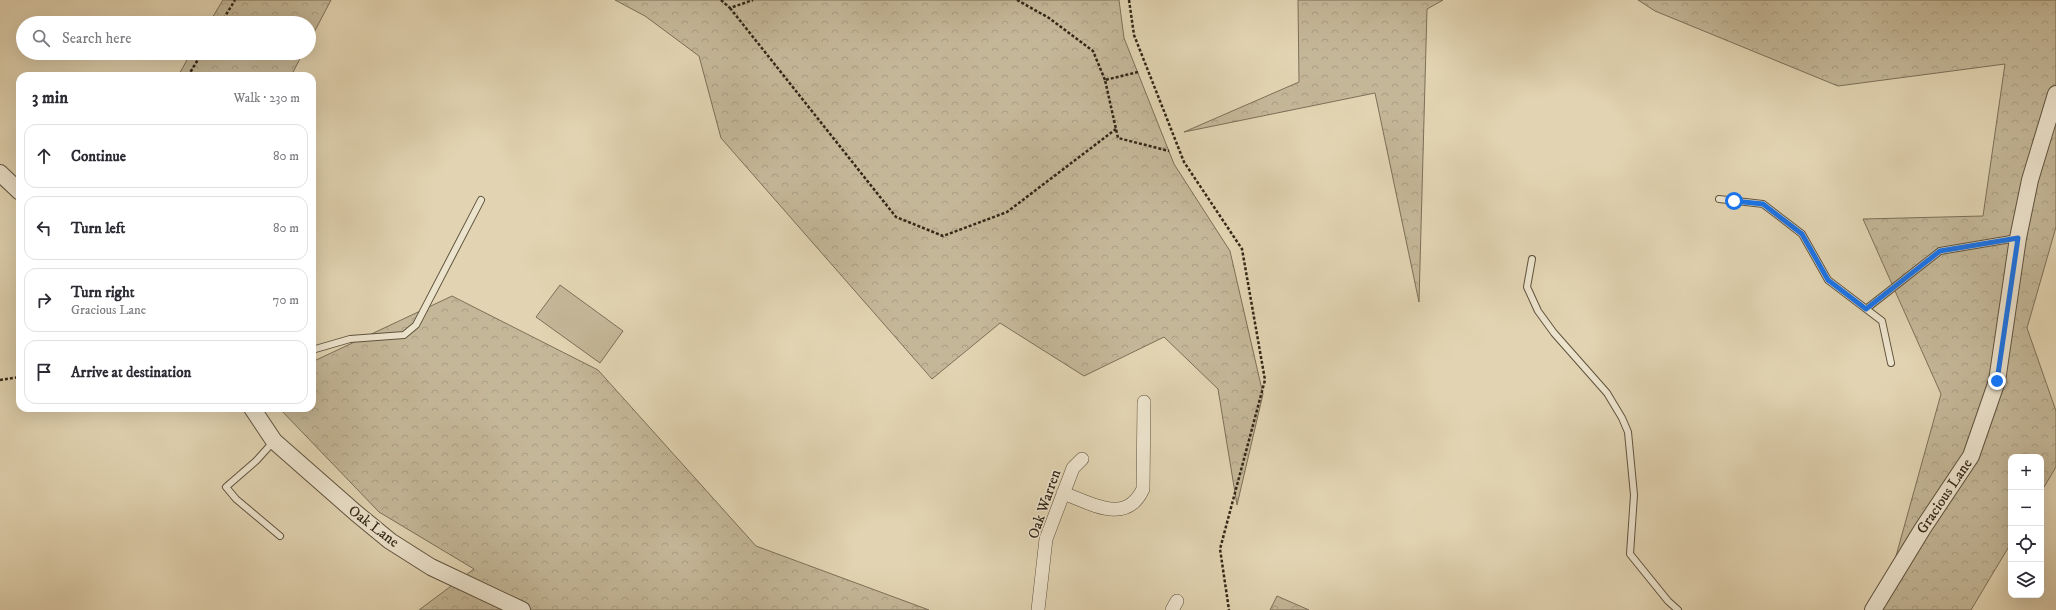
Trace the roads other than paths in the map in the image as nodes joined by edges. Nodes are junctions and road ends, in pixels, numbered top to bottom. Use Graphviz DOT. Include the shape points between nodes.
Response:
graph roads {
  1 [pos="2056,94"];
  2 [pos="0,173"];
  3 [pos="16,188"];
  4 [pos="1719,199"];
  5 [pos="481,200"];
  6 [pos="2018,238"];
  7 [pos="1532,259"];
  8 [pos="1866,309"];
  9 [pos="316,349"];
  10 [pos="1891,363"];
  11 [pos="1144,402"];
  12 [pos="255,412"];
  13 [pos="274,441"];
  14 [pos="1082,459"];
  15 [pos="1063,493"];
  16 [pos="280,536"];
  17 [pos="522,610"];
  18 [pos="1038,610"];
  19 [pos="1678,610"];
  20 [pos="1873,610"];
  1 -- 6 [label="street, Gracious Lane" via="2030,180"];
  2 -- 3 [label="street"];
  4 -- 8 [label="lane" via="1763,204 1802,234 1828,280"];
  5 -- 9 [label="lane" via="416,325 404,335 350,339"];
  6 -- 8 [label="lane" via="1940,251"];
  6 -- 20 [label="street, Gracious Lane" via="1997,381 1971,456"];
  7 -- 19 [label="lane" via="1527,287 1538,311 1607,393 1628,432 1634,495 1630,554"];
  8 -- 10 [label="lane" via="1882,321"];
  11 -- 15 [label="street" via="1144,489 1138,500 1121,510 1110,510"];
  12 -- 13 [label="street, Oak Lane"];
  13 -- 16 [label="lane" via="226,487 236,499"];
  13 -- 17 [label="street, Oak Lane" via="390,540 431,567"];
  14 -- 15 [label="street, Oak Warren" via="1073,468"];
  15 -- 18 [label="street, Oak Warren" via="1046,539"];
}
